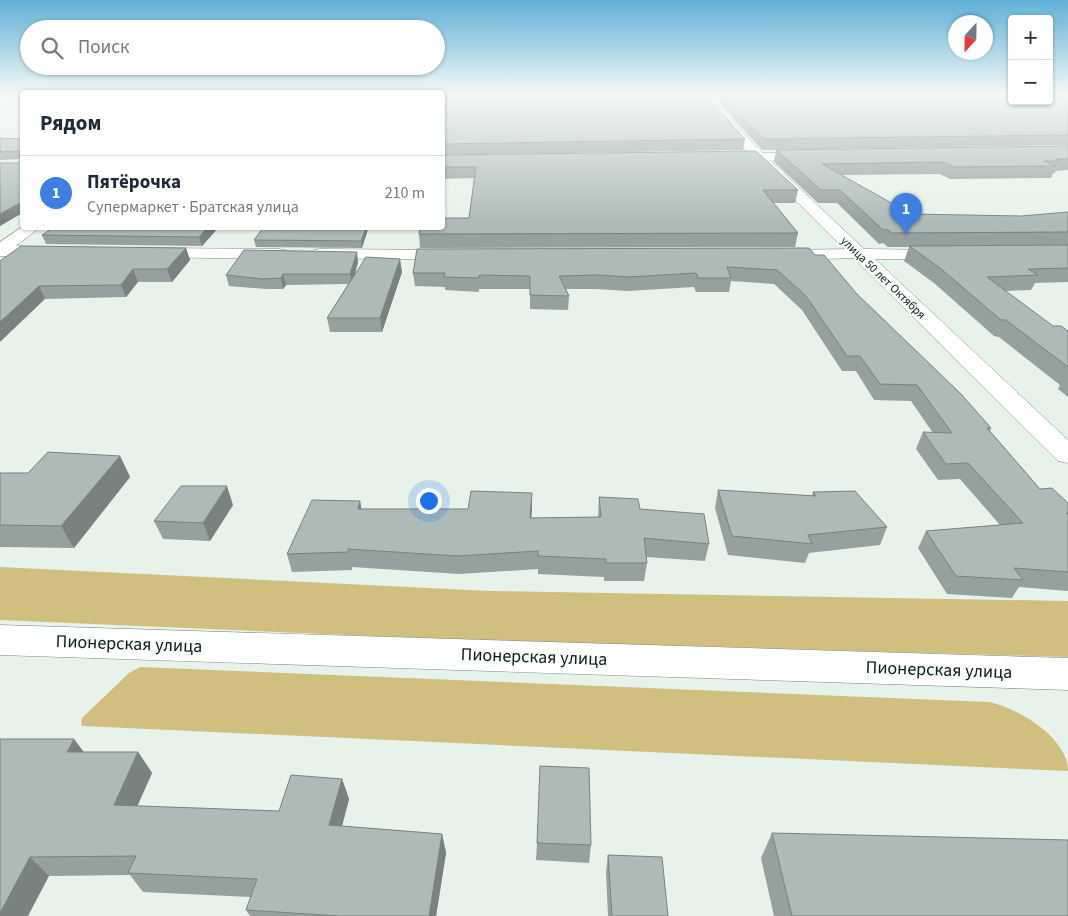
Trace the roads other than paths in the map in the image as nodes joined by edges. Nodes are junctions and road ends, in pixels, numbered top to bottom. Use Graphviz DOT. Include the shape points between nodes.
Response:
graph roads {
  1 [pos="741,138"];
  2 [pos="820,156"];
  3 [pos="761,157"];
  4 [pos="721,158"];
  5 [pos="28,230"];
  6 [pos="0,251"];
  7 [pos="69,252"];
  8 [pos="129,252"];
  9 [pos="760,254"];
  10 [pos="858,254"];
  11 [pos="958,254"];
  12 [pos="474,255"];
  13 [pos="1068,455"];
  14 [pos="0,640"];
  15 [pos="1068,674"];
  1 -- 3 [label="street, улица 50 лет Октября"];
  2 -- 3 [label="street"];
  3 -- 4 [label="street"];
  3 -- 10 [label="street, улица 50 лет Октября"];
  5 -- 6 [label="street"];
  6 -- 7 [label="street"];
  8 -- 12 [label="street"];
  9 -- 10 [label="street"];
  10 -- 11 [label="street"];
  10 -- 13 [label="street, улица 50 лет Октября"];
  14 -- 15 [label="street, Пионерская улица"];
}
